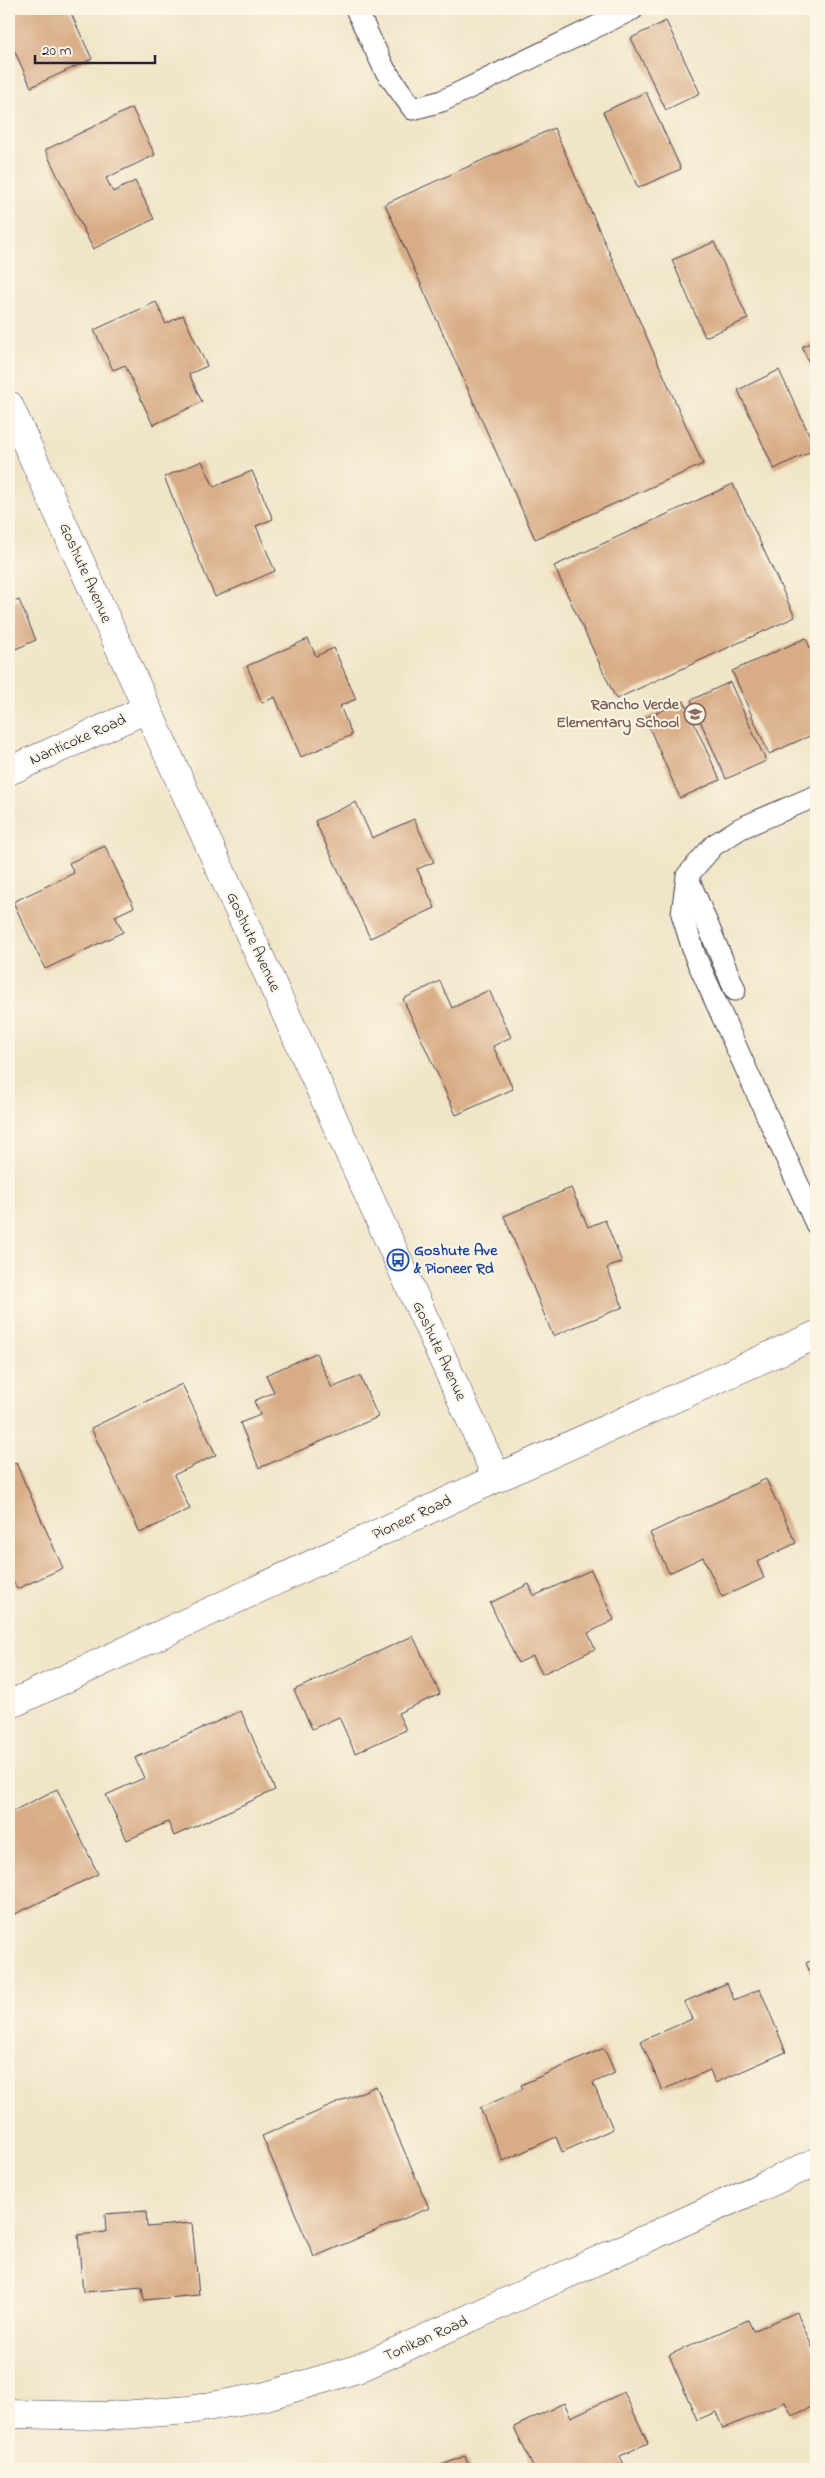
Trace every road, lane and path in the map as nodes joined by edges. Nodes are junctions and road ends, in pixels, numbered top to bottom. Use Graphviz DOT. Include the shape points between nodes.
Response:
graph roads {
  1 [pos="356,9"];
  2 [pos="633,9"];
  3 [pos="9,405"];
  4 [pos="147,709"];
  5 [pos="9,771"];
  6 [pos="816,796"];
  7 [pos="687,876"];
  8 [pos="735,990"];
  9 [pos="816,1224"];
  10 [pos="816,1335"];
  11 [pos="497,1478"];
  12 [pos="9,1704"];
  13 [pos="816,2162"];
  14 [pos="9,2414"];
  1 -- 2 [label="lane" via="385,70 413,109 442,101"];
  3 -- 4 [label="street, Goshute Avenue"];
  4 -- 5 [label="street, Nanticoke Road"];
  4 -- 11 [label="street, Goshute Avenue"];
  6 -- 7 [label="lane" via="741,828 714,846"];
  7 -- 8 [label="lane"];
  7 -- 9 [label="lane" via="682,914 695,956"];
  10 -- 11 [label="street, Pioneer Road"];
  11 -- 12 [label="street, Pioneer Road"];
  13 -- 14 [label="street, Tonikan Road" via="357,2370 266,2396 190,2410 107,2416"];
}
